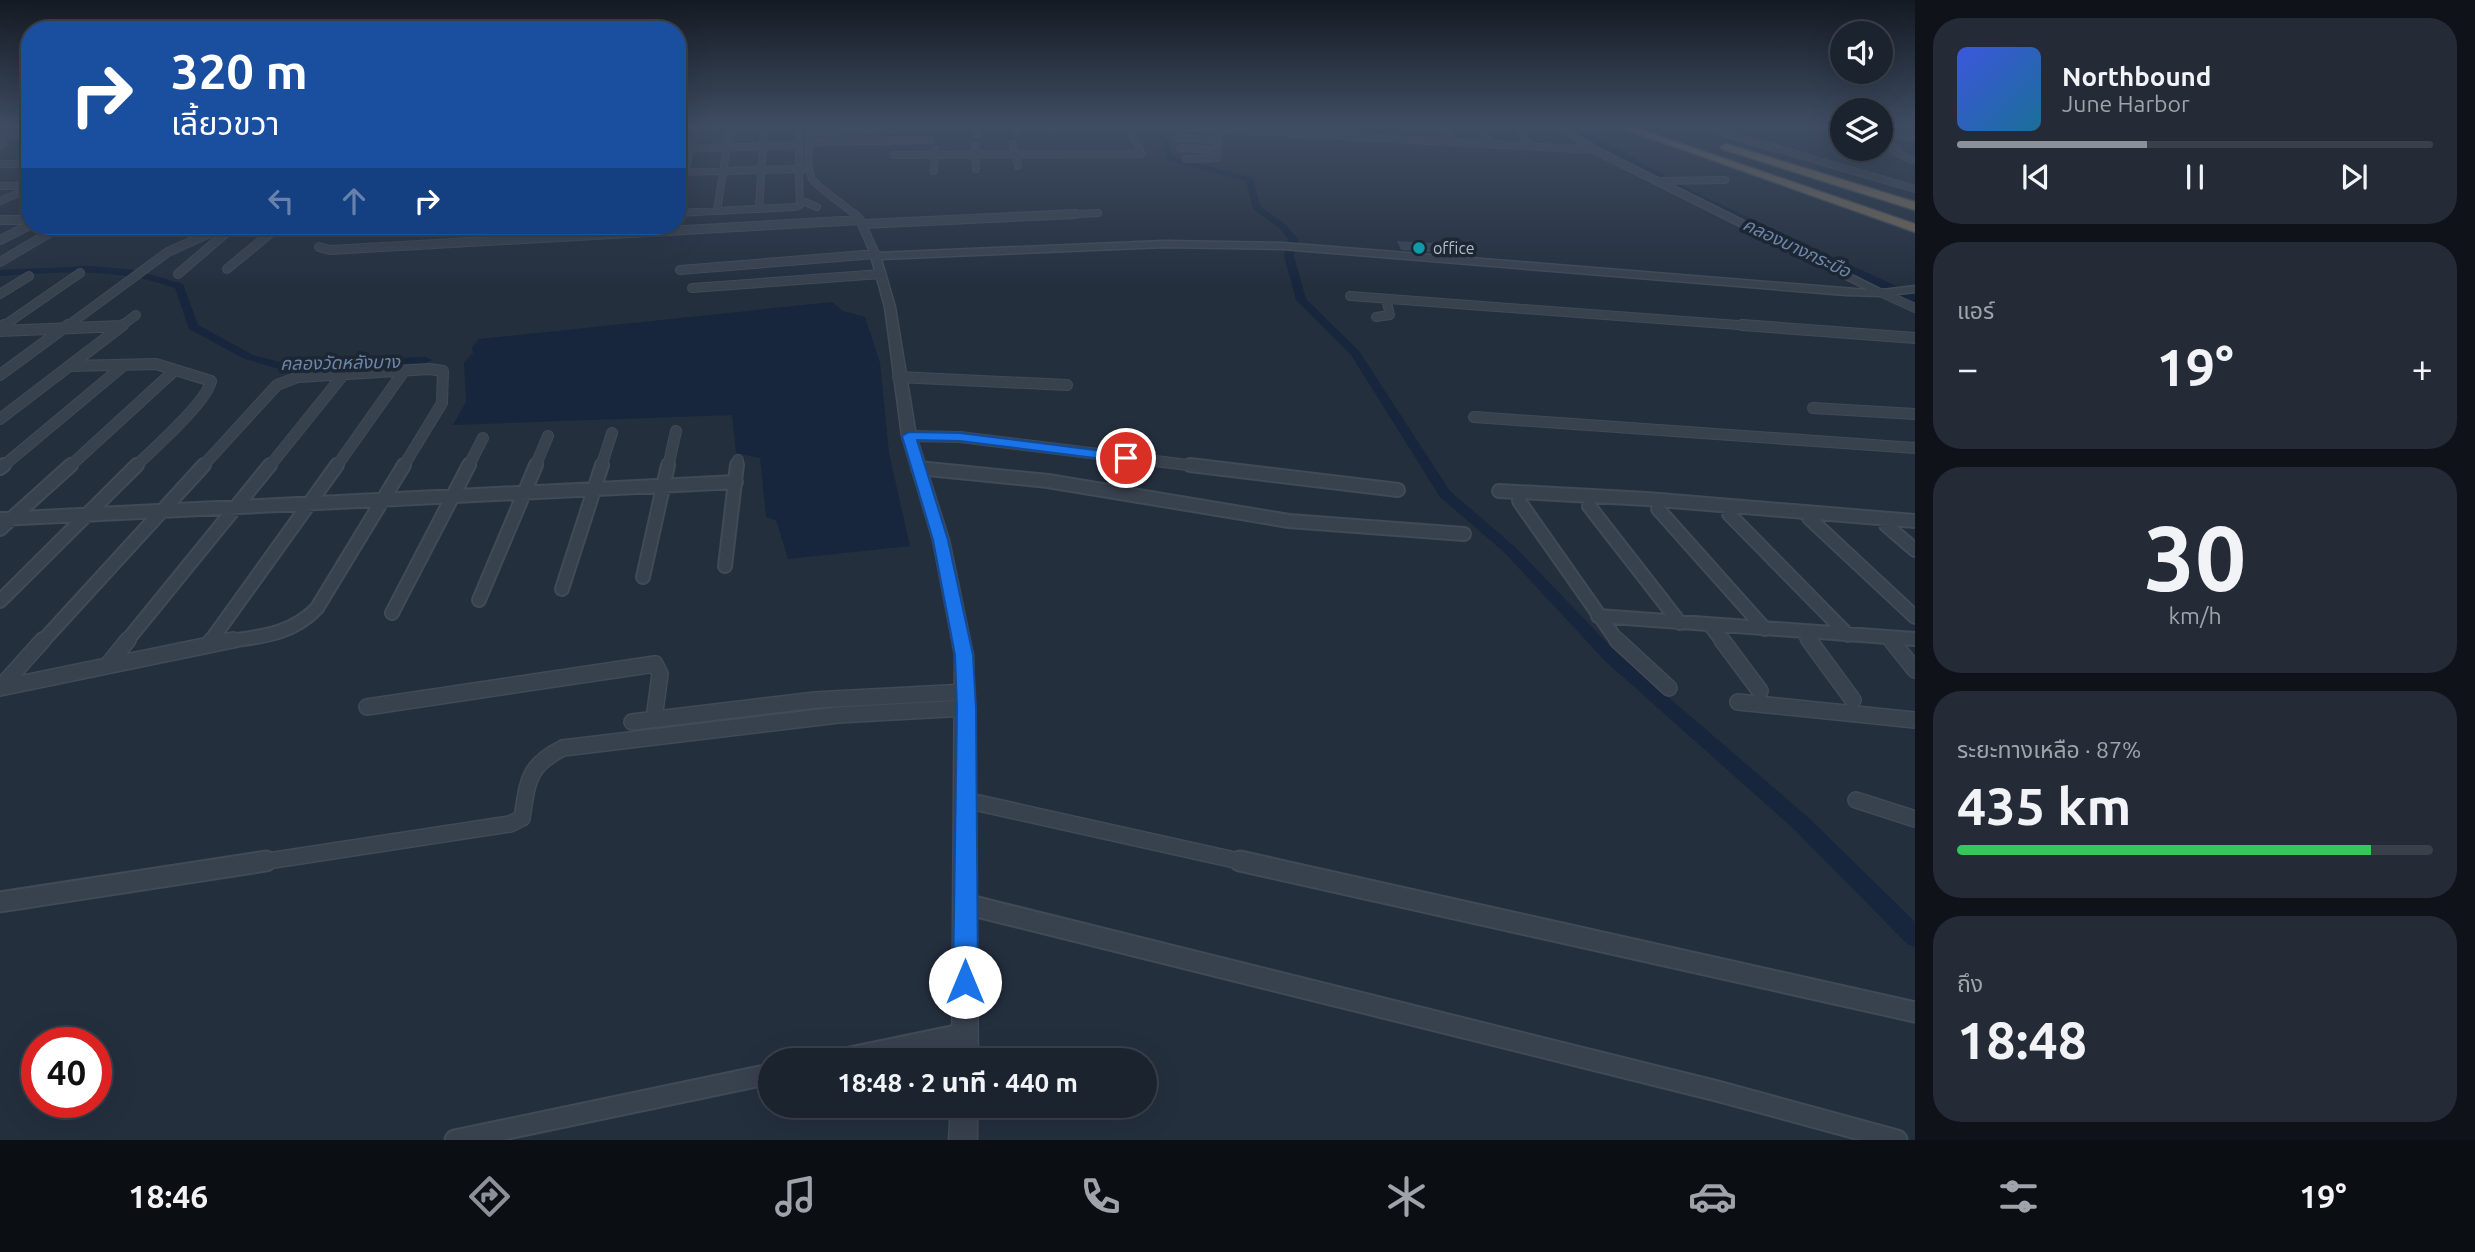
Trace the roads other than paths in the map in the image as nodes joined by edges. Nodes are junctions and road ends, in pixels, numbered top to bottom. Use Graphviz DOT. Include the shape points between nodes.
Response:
graph roads {
  1 [pos="721,180"];
  2 [pos="760,180"];
  3 [pos="799,180"];
  4 [pos="813,180"];
  5 [pos="1715,180"];
  6 [pos="1777,180"];
  7 [pos="1802,180"];
  8 [pos="1832,180"];
  9 [pos="1885,180"];
  10 [pos="1660,181"];
  11 [pos="1,186"];
  12 [pos="21,187"];
  13 [pos="1915,189"];
  14 [pos="21,191"];
  15 [pos="800,200"];
  16 [pos="0,201"];
  17 [pos="1915,206"];
  18 [pos="817,208"];
  19 [pos="759,209"];
  20 [pos="716,211"];
  21 [pos="686,213"];
  22 [pos="1098,213"];
  23 [pos="16,218"];
  24 [pos="0,219"];
  25 [pos="1915,219"];
  26 [pos="21,221"];
  27 [pos="862,222"];
  28 [pos="21,227"];
  29 [pos="1915,228"];
  30 [pos="686,231"];
  31 [pos="46,235"];
  32 [pos="192,235"];
  33 [pos="201,235"];
  34 [pos="224,235"];
  35 [pos="268,235"];
  36 [pos="609,235"];
  37 [pos="0,240"];
  38 [pos="318,247"];
  39 [pos="168,252"];
  40 [pos="157,253"];
  41 [pos="878,261"];
  42 [pos="0,262"];
  43 [pos="227,269"];
  44 [pos="680,270"];
  45 [pos="80,273"];
  46 [pos="178,274"];
  47 [pos="29,276"];
  48 [pos="692,288"];
  49 [pos="1910,289"];
  50 [pos="1882,293"];
  51 [pos="0,294"];
  52 [pos="107,294"];
  53 [pos="1350,296"];
  54 [pos="1386,299"];
  55 [pos="1915,308"];
  56 [pos="136,315"];
  57 [pos="1376,317"];
  58 [pos="123,326"];
  59 [pos="65,328"];
  60 [pos="0,329"];
  61 [pos="52,329"];
  62 [pos="1915,338"];
  63 [pos="0,366"];
  64 [pos="70,366"];
  65 [pos="123,366"];
  66 [pos="175,370"];
  67 [pos="404,371"];
  68 [pos="0,375"];
  69 [pos="343,375"];
  70 [pos="898,377"];
  71 [pos="1067,385"];
  72 [pos="1813,408"];
  73 [pos="1915,414"];
  74 [pos="1474,417"];
  75 [pos="0,419"];
  76 [pos="676,431"];
  77 [pos="612,433"];
  78 [pos="548,436"];
  79 [pos="909,436"];
  80 [pos="483,438"];
  81 [pos="1915,448"];
  82 [pos="738,460"];
  83 [pos="0,468"];
  84 [pos="918,468"];
  85 [pos="736,482"];
  86 [pos="663,486"];
  87 [pos="594,489"];
  88 [pos="1398,489"];
  89 [pos="1499,491"];
  90 [pos="524,493"];
  91 [pos="453,496"];
  92 [pos="383,500"];
  93 [pos="1519,501"];
  94 [pos="310,504"];
  95 [pos="1589,506"];
  96 [pos="236,507"];
  97 [pos="1658,509"];
  98 [pos="161,511"];
  99 [pos="1729,513"];
  100 [pos="87,515"];
  101 [pos="1809,517"];
  102 [pos="6,519"];
  103 [pos="1915,521"];
  104 [pos="1886,525"];
  105 [pos="0,529"];
  106 [pos="1464,534"];
  107 [pos="1915,550"];
  108 [pos="725,566"];
  109 [pos="643,577"];
  110 [pos="562,589"];
  111 [pos="479,600"];
  112 [pos="0,601"];
  113 [pos="392,613"];
  114 [pos="1598,617"];
  115 [pos="1915,617"];
  116 [pos="1680,623"];
  117 [pos="1710,625"];
  118 [pos="1765,629"];
  119 [pos="1803,632"];
  120 [pos="1848,635"];
  121 [pos="1889,638"];
  122 [pos="1915,639"];
  123 [pos="209,644"];
  124 [pos="107,666"];
  125 [pos="1915,670"];
  126 [pos="1669,688"];
  127 [pos="0,689"];
  128 [pos="1760,691"];
  129 [pos="966,700"];
  130 [pos="1853,700"];
  131 [pos="1738,702"];
  132 [pos="367,707"];
  133 [pos="654,719"];
  134 [pos="1915,720"];
  135 [pos="632,722"];
  136 [pos="965,800"];
  137 [pos="1856,800"];
  138 [pos="1915,819"];
  139 [pos="0,902"];
  140 [pos="965,904"];
  141 [pos="1915,1012"];
  142 [pos="966,1033"];
  143 [pos="894,1048"];
  144 [pos="965,1048"];
  145 [pos="758,1077"];
  146 [pos="963,1118"];
  147 [pos="455,1140"];
  148 [pos="962,1140"];
  149 [pos="1898,1140"];
  1 -- 20 [label="street"];
  2 -- 19 [label="street"];
  3 -- 15 [label="street"];
  4 -- 27 [label="street"];
  5 -- 10 [label="street"];
  6 -- 29 [label="highway"];
  7 -- 25 [label="highway"];
  8 -- 17 [label="highway"];
  9 -- 13 [label="street"];
  10 -- 50 [label="street"];
  11 -- 12 [label="street"];
  14 -- 16 [label="street"];
  15 -- 18 [label="street"];
  15 -- 19 [label="street" via="795,207"];
  19 -- 20 [label="street"];
  20 -- 21 [label="street"];
  22 -- 27 [label="street"];
  23 -- 24 [label="street"];
  24 -- 26 [label="street"];
  27 -- 30 [label="street"];
  27 -- 41 [label="street"];
  28 -- 37 [label="street"];
  31 -- 42 [label="street"];
  32 -- 40 [label="street"];
  33 -- 39 [label="street"];
  34 -- 46 [label="street"];
  35 -- 43 [label="street"];
  36 -- 38 [label="street"];
  39 -- 40 [label="street"];
  39 -- 52 [label="street"];
  40 -- 52 [label="street"];
  41 -- 44 [label="street"];
  41 -- 48 [label="street"];
  41 -- 50 [label="street" via="1164,244 1283,246"];
  41 -- 70 [label="street" via="890,307"];
  45 -- 60 [label="street"];
  47 -- 51 [label="street"];
  49 -- 50 [label="street"];
  50 -- 55 [label="street"];
  52 -- 59 [label="street"];
  52 -- 61 [label="street"];
  53 -- 54 [label="street"];
  54 -- 57 [label="street" via="1390,316"];
  54 -- 62 [label="street"];
  56 -- 58 [label="street"];
  58 -- 59 [label="street"];
  58 -- 64 [label="street"];
  59 -- 61 [label="street"];
  59 -- 68 [label="street"];
  60 -- 61 [label="street"];
  61 -- 63 [label="street"];
  64 -- 65 [label="street"];
  64 -- 75 [label="street"];
  65 -- 66 [label="street" via="156,365"];
  65 -- 83 [label="street"];
  66 -- 100 [label="street" via="211,381 210,387"];
  66 -- 102 [label="street"];
  67 -- 69 [label="street"];
  67 -- 92 [label="street" via="443,371 442,403"];
  67 -- 94 [label="street"];
  69 -- 96 [label="street"];
  69 -- 98 [label="street" via="298,377 277,385"];
  70 -- 71 [label="street"];
  70 -- 79 [label="street"];
  72 -- 73 [label="street"];
  74 -- 81 [label="street"];
  76 -- 86 [label="street"];
  77 -- 87 [label="street"];
  78 -- 90 [label="street"];
  79 -- 84 [label="street"];
  79 -- 88 [label="street" via="960,437"];
  80 -- 91 [label="street"];
  82 -- 85 [label="street"];
  84 -- 106 [label="street" via="990,472 1301,523"];
  84 -- 129 [label="street" via="941,540 964,655"];
  85 -- 86 [label="street"];
  85 -- 108 [label="street"];
  86 -- 87 [label="street"];
  86 -- 109 [label="street"];
  87 -- 90 [label="street"];
  87 -- 110 [label="street"];
  89 -- 103 [label="street"];
  90 -- 91 [label="street"];
  90 -- 111 [label="street"];
  91 -- 92 [label="street"];
  91 -- 113 [label="street"];
  92 -- 94 [label="street"];
  92 -- 123 [label="street" via="317,608 303,622 278,634"];
  93 -- 114 [label="street"];
  94 -- 96 [label="street"];
  94 -- 123 [label="street"];
  95 -- 116 [label="street"];
  96 -- 98 [label="street"];
  96 -- 124 [label="street"];
  97 -- 118 [label="street"];
  98 -- 100 [label="street"];
  98 -- 127 [label="street"];
  99 -- 120 [label="street"];
  100 -- 102 [label="street"];
  100 -- 112 [label="street"];
  101 -- 115 [label="street"];
  102 -- 105 [label="street"];
  104 -- 107 [label="street"];
  114 -- 116 [label="street"];
  114 -- 126 [label="street" via="1630,656"];
  116 -- 117 [label="street"];
  117 -- 118 [label="street"];
  117 -- 128 [label="street"];
  118 -- 119 [label="street"];
  119 -- 120 [label="street"];
  119 -- 130 [label="street"];
  120 -- 121 [label="street"];
  121 -- 122 [label="street"];
  121 -- 125 [label="street"];
  123 -- 124 [label="street"];
  124 -- 127 [label="street"];
  129 -- 133 [label="street" via="905,693"];
  129 -- 136 [label="street"];
  129 -- 139 [label="street" via="563,748 530,769 522,818 502,827"];
  131 -- 134 [label="street"];
  132 -- 133 [label="street" via="648,664 659,666 660,674"];
  133 -- 135 [label="street"];
  136 -- 140 [label="street"];
  136 -- 141 [label="street"];
  137 -- 138 [label="street"];
  140 -- 142 [label="street"];
  140 -- 149 [label="street"];
  142 -- 143 [label="street"];
  142 -- 144 [label="street"];
  145 -- 147 [label="street"];
  146 -- 148 [label="street"];
}
